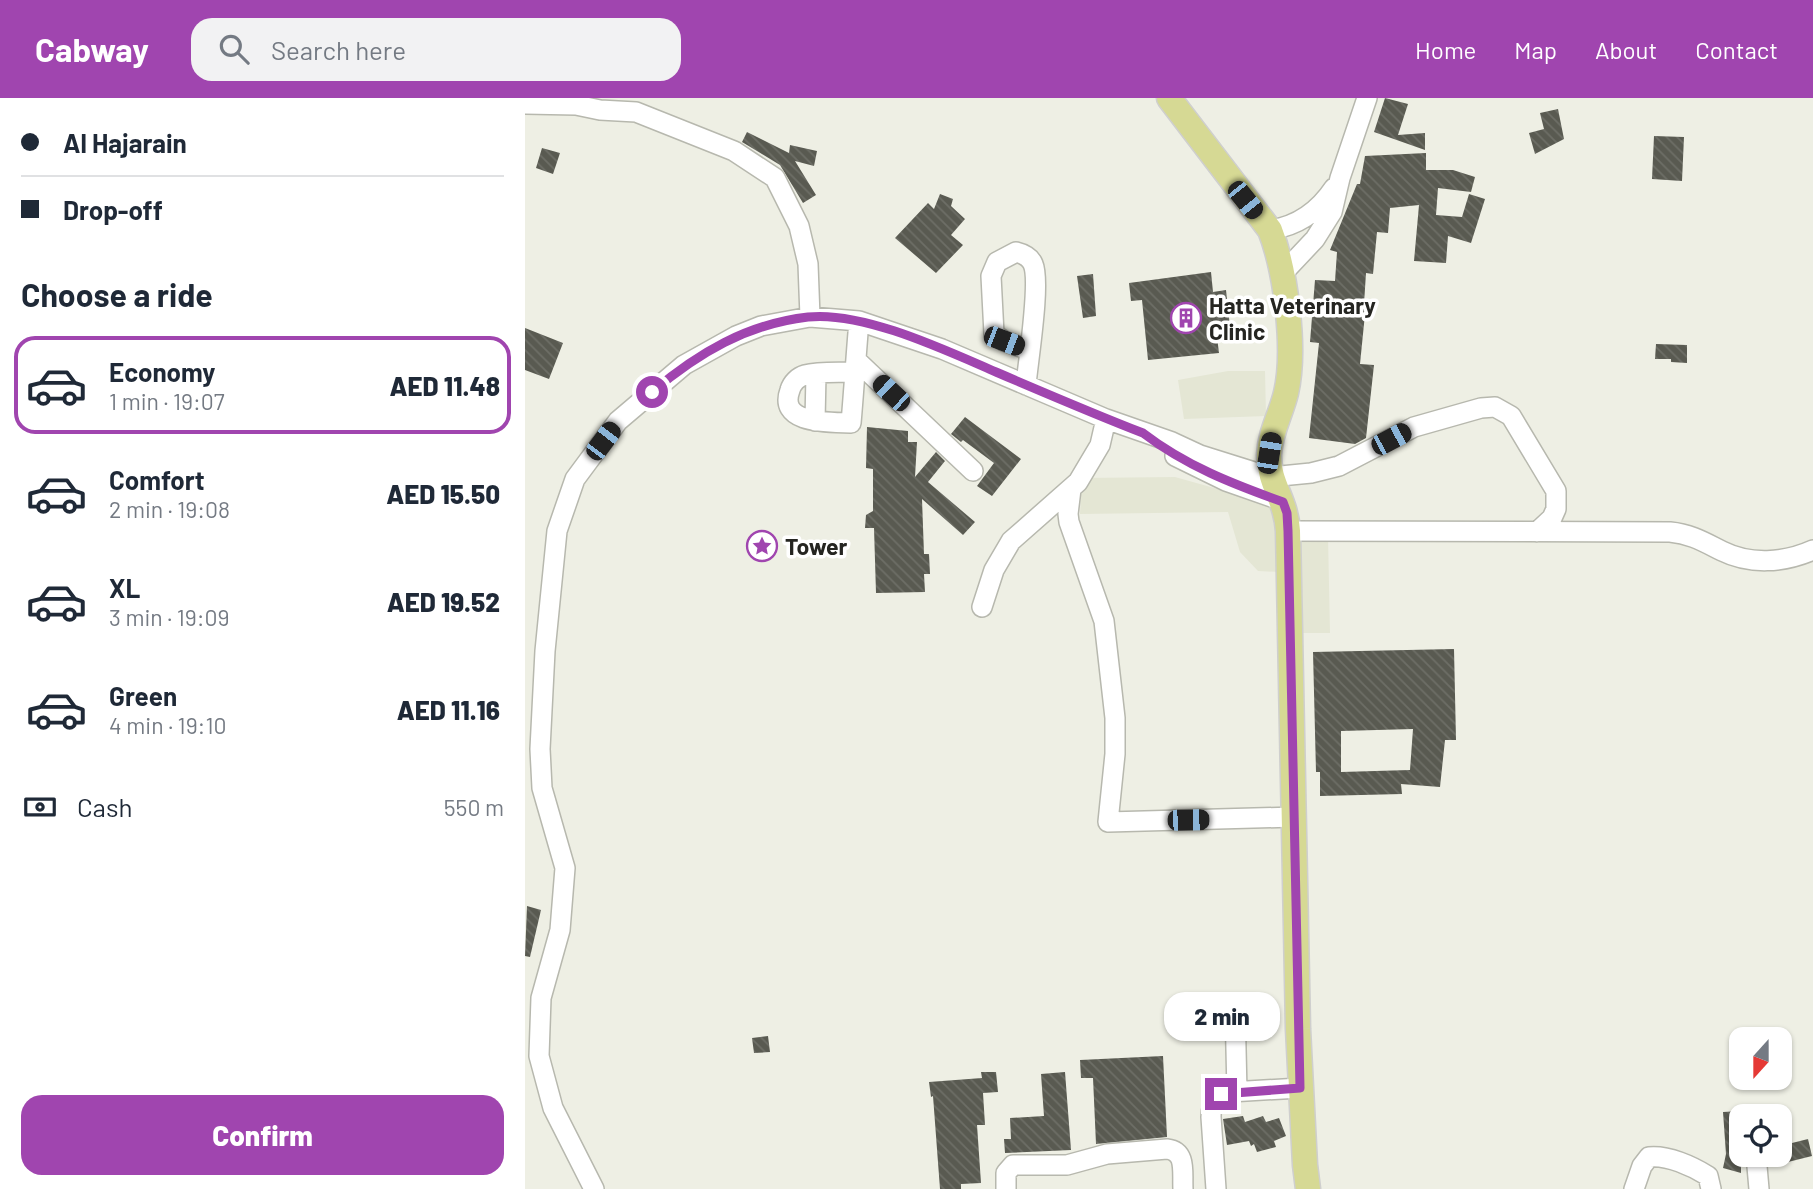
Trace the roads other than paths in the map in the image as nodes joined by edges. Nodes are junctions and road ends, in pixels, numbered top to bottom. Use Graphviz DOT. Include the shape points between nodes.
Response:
graph roads {
  1 [pos="1168,98"];
  2 [pos="1367,98"];
  3 [pos="525,104"];
  4 [pos="1340,178"];
  5 [pos="1270,230"];
  6 [pos="1283,273"];
  7 [pos="810,317"];
  8 [pos="859,321"];
  9 [pos="1029,350"];
  10 [pos="855,366"];
  11 [pos="1026,385"];
  12 [pos="1106,419"];
  13 [pos="1143,433"];
  14 [pos="973,471"];
  15 [pos="1270,477"];
  16 [pos="1071,489"];
  17 [pos="1283,502"];
  18 [pos="1288,531"];
  19 [pos="1537,532"];
  20 [pos="1813,550"];
  21 [pos="982,607"];
  22 [pos="1294,817"];
  23 [pos="1235,1006"];
  24 [pos="1300,1088"];
  25 [pos="1237,1092"];
  26 [pos="1757,1167"];
  27 [pos="1304,1181"];
  28 [pos="594,1189"];
  29 [pos="1006,1189"];
  30 [pos="1183,1189"];
  31 [pos="1216,1189"];
  32 [pos="1634,1189"];
  33 [pos="1711,1189"];
  34 [pos="1759,1189"];
  1 -- 5 [label="main road"];
  2 -- 4 [label="street"];
  3 -- 7 [label="street" via="636,112 734,151 775,178 799,226 808,264"];
  4 -- 5 [label="street" via="1310,215"];
  4 -- 6 [label="street" via="1324,226"];
  5 -- 6 [label="main road"];
  6 -- 15 [label="main road" via="1288,378 1274,425"];
  7 -- 8 [label="street"];
  7 -- 28 [label="street" via="736,336 673,374 618,421 575,479 557,531 540,749 542,788 565,868 560,930 541,998 538,1056 553,1108"];
  8 -- 10 [label="street"];
  8 -- 11 [label="street" via="942,349"];
  9 -- 9 [label="street" via="1037,277 1033,262 1016,252 997,262 991,276 994,334"];
  9 -- 11 [label="street"];
  10 -- 10 [label="street" via="816,374 815,421 851,423"];
  10 -- 14 [label="street"];
  11 -- 12 [label="street"];
  12 -- 13 [label="street"];
  12 -- 16 [label="street" via="1100,445"];
  13 -- 15 [label="street"];
  13 -- 17 [label="street" via="1205,472"];
  15 -- 17 [label="main road"];
  15 -- 19 [label="street" via="1339,466 1414,427 1495,407 1511,416 1556,491 1552,518"];
  16 -- 21 [label="street" via="1011,541 993,570"];
  16 -- 22 [label="street" via="1069,523 1101,606 1106,637 1115,718 1108,822"];
  17 -- 18 [label="main road"];
  18 -- 19 [label="street"];
  18 -- 22 [label="main road"];
  19 -- 20 [label="street" via="1684,533 1754,560 1793,558"];
  22 -- 24 [label="main road"];
  23 -- 25 [label="street"];
  24 -- 25 [label="street"];
  24 -- 27 [label="main road"];
  25 -- 31 [label="street" via="1221,1094 1211,1108"];
  26 -- 34 [label="street"];
  29 -- 30 [label="street" via="1006,1173 1013,1165 1067,1165 1115,1153 1172,1149 1182,1158"];
  32 -- 33 [label="street" via="1649,1157 1659,1156 1697,1169 1708,1176"];
}
